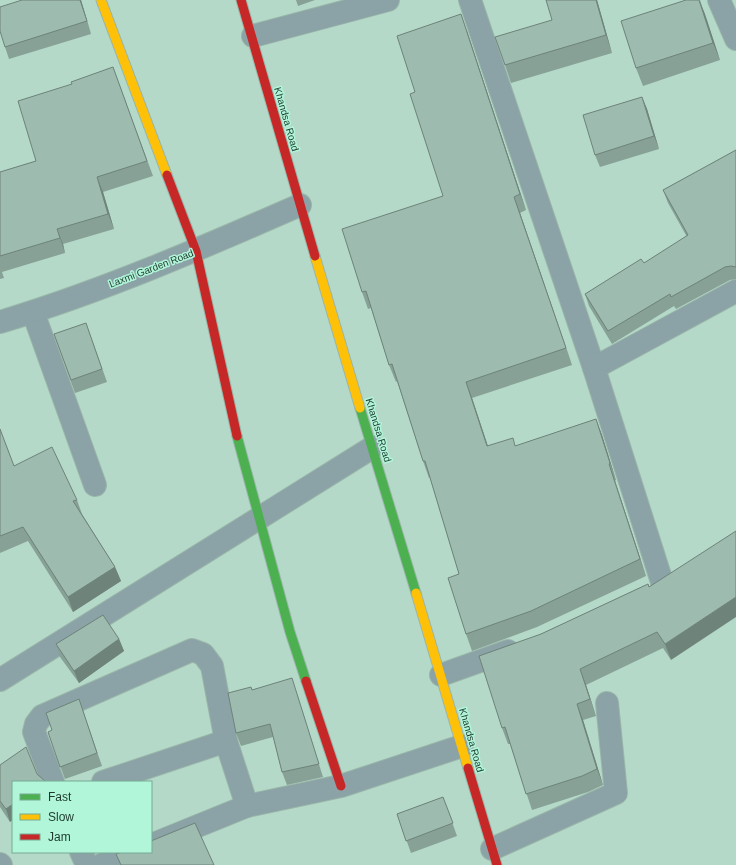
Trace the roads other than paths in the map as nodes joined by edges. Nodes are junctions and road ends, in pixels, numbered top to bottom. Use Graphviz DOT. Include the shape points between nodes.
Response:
graph roads {
  1 [pos="101,0"];
  2 [pos="241,0"];
  3 [pos="388,0"];
  4 [pos="470,0"];
  5 [pos="719,0"];
  6 [pos="252,36"];
  7 [pos="736,39"];
  8 [pos="300,206"];
  9 [pos="196,251"];
  10 [pos="736,291"];
  11 [pos="33,312"];
  12 [pos="0,322"];
  13 [pos="594,368"];
  14 [pos="373,447"];
  15 [pos="95,485"];
  16 [pos="259,517"];
  17 [pos="681,570"];
  18 [pos="662,582"];
  19 [pos="641,592"];
  20 [pos="528,644"];
  21 [pos="441,675"];
  22 [pos="0,680"];
  23 [pos="607,703"];
  24 [pos="226,741"];
  25 [pos="462,746"];
  26 [pos="53,781"];
  27 [pos="106,781"];
  28 [pos="341,786"];
  29 [pos="247,806"];
  30 [pos="152,845"];
  31 [pos="81,853"];
  32 [pos="131,853"];
  33 [pos="495,857"];
  34 [pos="87,865"];
  35 [pos="101,865"];
  1 -- 9 [label="street"];
  2 -- 6 [label="street, Khandsa Road"];
  3 -- 6 [label="street"];
  4 -- 13 [label="street"];
  5 -- 7 [label="street"];
  6 -- 8 [label="street, Khandsa Road"];
  8 -- 9 [label="street, Laxmi Garden Road"];
  8 -- 14 [label="street, Khandsa Road"];
  9 -- 11 [label="street, Laxmi Garden Road"];
  9 -- 16 [label="street" via="232,418"];
  10 -- 13 [label="street"];
  11 -- 12 [label="street, Laxmi Garden Road"];
  11 -- 15 [label="street"];
  13 -- 18 [label="street"];
  14 -- 16 [label="street"];
  14 -- 21 [label="street, Khandsa Road"];
  16 -- 22 [label="street"];
  16 -- 28 [label="street" via="290,632"];
  17 -- 18 [label="street"];
  18 -- 19 [label="street"];
  20 -- 21 [label="street"];
  21 -- 25 [label="street, Khandsa Road"];
  23 -- 33 [label="street" via="616,793"];
  24 -- 26 [label="street" via="212,666 203,654 192,650 42,716 34,732"];
  24 -- 27 [label="street"];
  24 -- 29 [label="street"];
  25 -- 28 [label="street"];
  25 -- 33 [label="street, Khandsa Road"];
  28 -- 29 [label="street"];
  29 -- 30 [label="street"];
  31 -- 34 [label="street"];
  32 -- 35 [label="street"];
}
